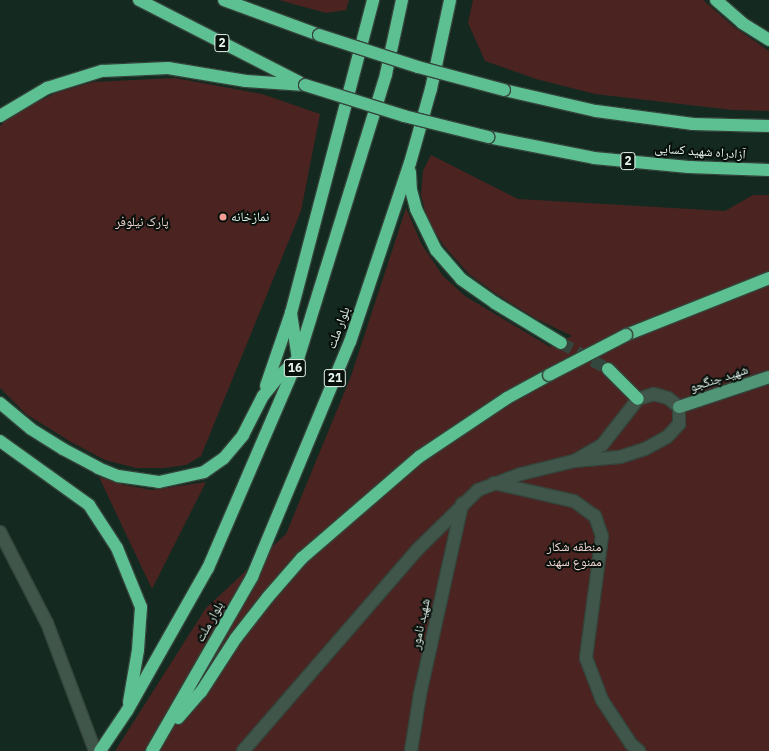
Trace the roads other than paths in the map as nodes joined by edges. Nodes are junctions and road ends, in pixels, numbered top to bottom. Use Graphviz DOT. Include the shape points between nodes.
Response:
graph roads {
  1 [pos="139,0"];
  2 [pos="224,0"];
  3 [pos="373,0"];
  4 [pos="402,0"];
  5 [pos="450,0"];
  6 [pos="716,0"];
  7 [pos="236,3"];
  8 [pos="769,40"];
  9 [pos="306,85"];
  10 [pos="0,116"];
  11 [pos="769,126"];
  12 [pos="410,163"];
  13 [pos="769,170"];
  14 [pos="769,278"];
  15 [pos="291,313"];
  16 [pos="561,342"];
  17 [pos="298,359"];
  18 [pos="608,369"];
  19 [pos="769,377"];
  20 [pos="263,396"];
  21 [pos="638,399"];
  22 [pos="0,403"];
  23 [pos="679,407"];
  24 [pos="0,441"];
  25 [pos="574,461"];
  26 [pos="494,483"];
  27 [pos="462,504"];
  28 [pos="0,532"];
  29 [pos="127,711"];
  30 [pos="163,733"];
  31 [pos="95,751"];
  32 [pos="100,751"];
  33 [pos="152,751"];
  34 [pos="243,751"];
  35 [pos="411,751"];
  36 [pos="639,751"];
  1 -- 9 [label="highway, 2"];
  2 -- 7 [label="highway"];
  3 -- 15 [label="highway"];
  4 -- 17 [label="highway, 16" via="386,74"];
  5 -- 12 [label="highway, بلوار ملت / 21" via="431,89"];
  6 -- 8 [label="highway" via="742,23"];
  7 -- 11 [label="highway, bridge" via="319,35 504,90 596,111 693,124"];
  9 -- 10 [label="highway" via="246,81 168,68 102,72 47,88"];
  9 -- 13 [label="highway, آزادراه شهید کسایی / 2, bridge" via="404,116 488,137 594,158 689,167"];
  12 -- 16 [label="highway" via="411,190 416,209 436,250 462,278 484,295"];
  12 -- 30 [label="highway, بلوار ملت / 21" via="350,342 252,577"];
  14 -- 30 [label="highway, bridge" via="626,335 507,398 419,457 302,558 236,638 201,692"];
  15 -- 17 [label="highway"];
  15 -- 20 [label="highway"];
  17 -- 20 [label="highway" via="279,376"];
  17 -- 29 [label="highway, 16" via="208,568"];
  18 -- 21 [label="highway"];
  19 -- 23 [label="main road, شهید جنگجو"];
  20 -- 22 [label="highway" via="243,435 224,458 204,472 159,482 139,481 98,468 31,429"];
  21 -- 23 [label="street" via="654,394 668,398"];
  21 -- 25 [label="street" via="602,446"];
  23 -- 25 [label="street" via="679,424 667,437 645,449 620,457"];
  24 -- 29 [label="highway" via="89,505 117,548 140,607 138,650"];
  25 -- 26 [label="street"];
  26 -- 27 [label="street" via="478,490"];
  26 -- 36 [label="street" via="574,501 595,516 602,536 586,658 602,700"];
  27 -- 34 [label="street" via="417,550"];
  27 -- 35 [label="street, شهید نامور" via="420,694"];
  28 -- 31 [label="street" via="47,623"];
  29 -- 32 [label="highway, 16"];
  30 -- 33 [label="highway"];
}
